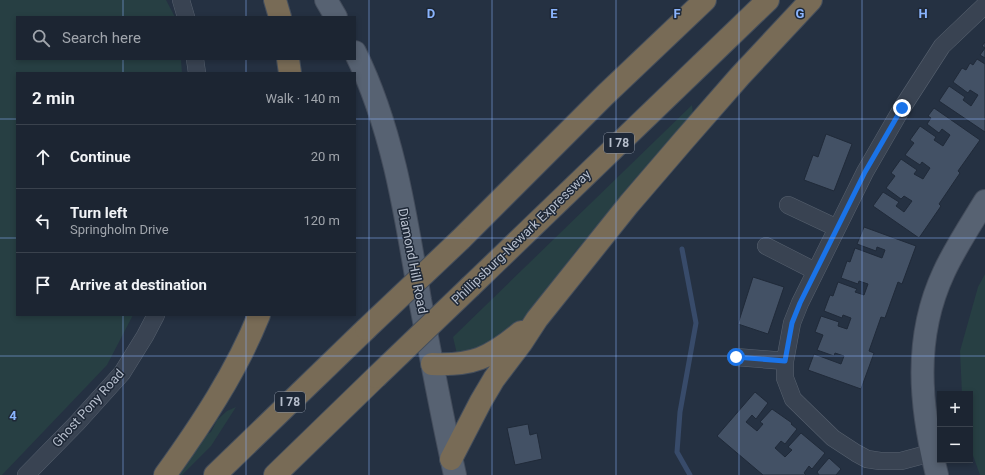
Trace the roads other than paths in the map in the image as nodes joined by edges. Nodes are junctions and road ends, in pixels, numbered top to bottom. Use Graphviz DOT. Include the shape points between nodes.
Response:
graph roads {
  1 [pos="181,0"];
  2 [pos="275,0"];
  3 [pos="326,0"];
  4 [pos="705,0"];
  5 [pos="768,0"];
  6 [pos="811,0"];
  7 [pos="985,5"];
  8 [pos="186,16"];
  9 [pos="280,16"];
  10 [pos="335,16"];
  11 [pos="356,54"];
  12 [pos="195,60"];
  13 [pos="288,60"];
  14 [pos="197,72"];
  15 [pos="290,72"];
  16 [pos="985,201"];
  17 [pos="788,205"];
  18 [pos="837,228"];
  19 [pos="766,246"];
  20 [pos="815,271"];
  21 [pos="155,316"];
  22 [pos="259,316"];
  23 [pos="537,319"];
  24 [pos="736,357"];
  25 [pos="785,361"];
  26 [pos="432,364"];
  27 [pos="931,453"];
  28 [pos="453,467"];
  29 [pos="26,475"];
  30 [pos="165,475"];
  31 [pos="215,475"];
  32 [pos="275,475"];
  33 [pos="937,475"];
  1 -- 8 [label="street"];
  2 -- 9 [label="highway"];
  3 -- 10 [label="main road"];
  4 -- 31 [label="highway, I 78, bridge"];
  5 -- 32 [label="highway, Phillipsburg-Newark Expressway / I 78, bridge"];
  6 -- 23 [label="highway" via="745,70 629,204"];
  7 -- 18 [label="street" via="942,46 865,172"];
  11 -- 26 [label="main road, Diamond Hill Road" via="372,90 391,152"];
  12 -- 14 [label="street"];
  13 -- 15 [label="highway"];
  16 -- 27 [label="main road" via="944,272 935,294 923,341 923,396"];
  17 -- 18 [label="street"];
  18 -- 20 [label="street"];
  19 -- 20 [label="street"];
  20 -- 25 [label="street" via="792,323"];
  21 -- 29 [label="street, Ghost Pony Road" via="122,373"];
  22 -- 30 [label="highway" via="217,397"];
  23 -- 26 [label="highway" via="508,343 474,361 461,364"];
  23 -- 28 [label="highway" via="481,401"];
  24 -- 25 [label="street"];
  25 -- 27 [label="street" via="785,378 794,398 833,438 856,453 867,459 891,462"];
  26 -- 28 [label="main road, Diamond Hill Road"];
  27 -- 33 [label="main road"];
}
